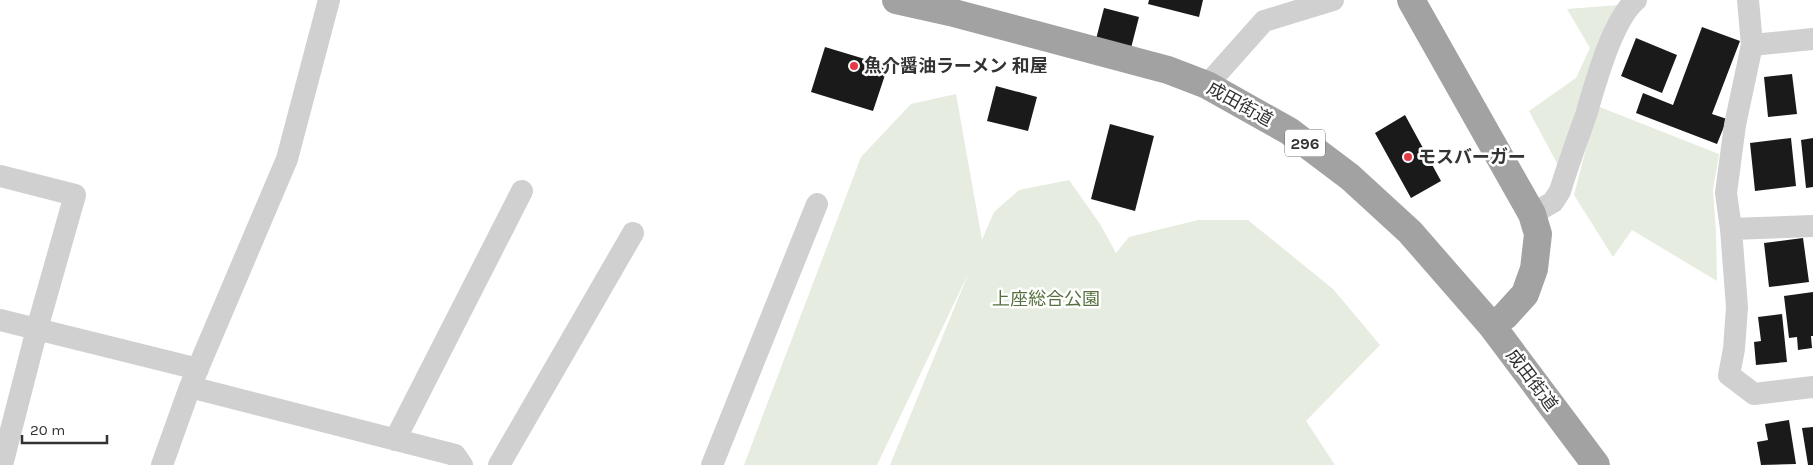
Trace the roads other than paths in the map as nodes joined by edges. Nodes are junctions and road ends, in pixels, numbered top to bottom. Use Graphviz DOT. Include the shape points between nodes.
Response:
graph roads {
  1 [pos="329,0"];
  2 [pos="896,0"];
  3 [pos="1333,0"];
  4 [pos="1410,0"];
  5 [pos="1636,0"];
  6 [pos="1748,0"];
  7 [pos="951,6"];
  8 [pos="1813,39"];
  9 [pos="1752,45"];
  10 [pos="1207,85"];
  11 [pos="0,176"];
  12 [pos="522,191"];
  13 [pos="817,204"];
  14 [pos="1532,214"];
  15 [pos="1813,226"];
  16 [pos="1731,229"];
  17 [pos="633,233"];
  18 [pos="0,320"];
  19 [pos="1492,326"];
  20 [pos="37,329"];
  21 [pos="194,378"];
  22 [pos="1813,387"];
  23 [pos="395,440"];
  24 [pos="2,465"];
  25 [pos="162,465"];
  26 [pos="462,465"];
  27 [pos="499,465"];
  28 [pos="712,465"];
  29 [pos="1596,465"];
  1 -- 21 [label="street" via="287,159"];
  2 -- 7 [label="highway, 成田街道 / 296"];
  3 -- 10 [label="street" via="1264,20"];
  4 -- 14 [label="highway"];
  5 -- 14 [label="street" via="1615,32 1602,63 1560,191 1553,202"];
  6 -- 9 [label="street"];
  7 -- 10 [label="highway, 成田街道 / 296" via="1168,70"];
  8 -- 9 [label="street"];
  9 -- 16 [label="street" via="1726,193"];
  10 -- 19 [label="highway, 成田街道 / 296" via="1289,131 1350,177 1410,232"];
  11 -- 20 [label="street" via="75,195"];
  12 -- 23 [label="street"];
  13 -- 28 [label="street"];
  14 -- 19 [label="highway" via="1538,234 1534,269 1525,294"];
  15 -- 16 [label="street"];
  16 -- 22 [label="street" via="1737,307 1729,375 1754,394"];
  17 -- 27 [label="street"];
  18 -- 20 [label="street"];
  19 -- 29 [label="highway, 成田街道 / 296"];
  20 -- 21 [label="street"];
  20 -- 24 [label="street"];
  21 -- 23 [label="street"];
  21 -- 25 [label="street"];
  23 -- 26 [label="street" via="455,455"];
}
